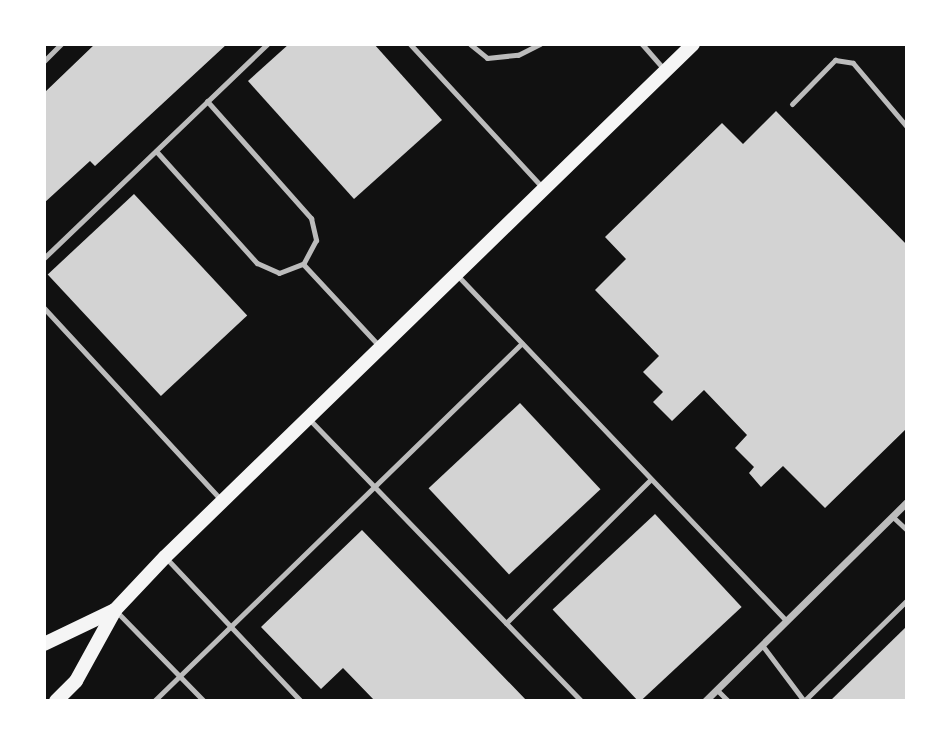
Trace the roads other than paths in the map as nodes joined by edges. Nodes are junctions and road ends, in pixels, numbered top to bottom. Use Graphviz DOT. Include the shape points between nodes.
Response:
graph roads {
  1 [pos="61,44"];
  2 [pos="267,44"];
  3 [pos="410,44"];
  4 [pos="470,44"];
  5 [pos="540,44"];
  6 [pos="642,44"];
  7 [pos="692,44"];
  8 [pos="44,61"];
  9 [pos="665,70"];
  10 [pos="207,101"];
  11 [pos="792,104"];
  12 [pos="907,111"];
  13 [pos="900,118"];
  14 [pos="907,127"];
  15 [pos="156,151"];
  16 [pos="543,188"];
  17 [pos="44,258"];
  18 [pos="303,264"];
  19 [pos="455,273"];
  20 [pos="44,308"];
  21 [pos="522,343"];
  22 [pos="380,347"];
  23 [pos="307,417"];
  24 [pos="651,479"];
  25 [pos="375,487"];
  26 [pos="222,502"];
  27 [pos="907,502"];
  28 [pos="893,517"];
  29 [pos="907,530"];
  30 [pos="165,556"];
  31 [pos="907,600"];
  32 [pos="115,610"];
  33 [pos="786,621"];
  34 [pos="506,623"];
  35 [pos="230,627"];
  36 [pos="44,644"];
  37 [pos="762,645"];
  38 [pos="179,677"];
  39 [pos="717,690"];
  40 [pos="56,701"];
  41 [pos="154,701"];
  42 [pos="204,701"];
  43 [pos="301,701"];
  44 [pos="581,701"];
  45 [pos="705,701"];
  46 [pos="728,701"];
  47 [pos="804,701"];
  1 -- 8 [label="lane"];
  2 -- 10 [label="lane"];
  3 -- 16 [label="lane"];
  4 -- 5 [label="lane" via="487,58 518,55"];
  6 -- 9 [label="lane"];
  7 -- 9 [label="main road"];
  9 -- 16 [label="main road"];
  10 -- 15 [label="lane"];
  10 -- 18 [label="lane" via="311,218 316,240"];
  11 -- 13 [label="lane" via="835,60 853,63"];
  12 -- 13 [label="lane"];
  13 -- 14 [label="lane"];
  15 -- 17 [label="lane"];
  15 -- 18 [label="lane" via="257,264 279,273"];
  16 -- 19 [label="main road"];
  18 -- 22 [label="lane"];
  19 -- 21 [label="lane"];
  19 -- 22 [label="main road"];
  20 -- 26 [label="lane"];
  21 -- 24 [label="lane"];
  21 -- 25 [label="lane"];
  22 -- 23 [label="main road"];
  23 -- 25 [label="lane"];
  23 -- 26 [label="main road"];
  24 -- 33 [label="lane"];
  24 -- 34 [label="lane"];
  25 -- 34 [label="lane"];
  25 -- 35 [label="lane"];
  26 -- 30 [label="main road"];
  27 -- 28 [label="street"];
  28 -- 29 [label="lane"];
  28 -- 33 [label="street"];
  30 -- 32 [label="main road"];
  30 -- 35 [label="lane"];
  31 -- 47 [label="lane"];
  32 -- 36 [label="main road"];
  32 -- 38 [label="lane"];
  32 -- 40 [label="main road" via="76,681"];
  33 -- 37 [label="street"];
  34 -- 44 [label="lane"];
  35 -- 38 [label="lane"];
  35 -- 43 [label="lane"];
  37 -- 39 [label="street"];
  37 -- 47 [label="lane"];
  38 -- 41 [label="lane"];
  38 -- 42 [label="lane"];
  39 -- 45 [label="street"];
  39 -- 46 [label="lane"];
}
